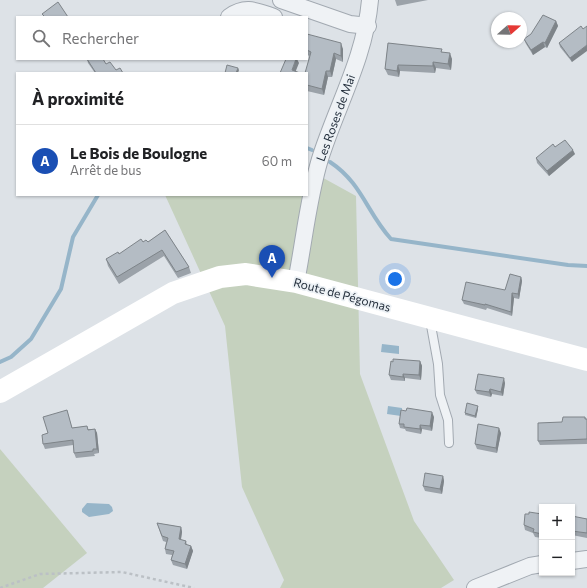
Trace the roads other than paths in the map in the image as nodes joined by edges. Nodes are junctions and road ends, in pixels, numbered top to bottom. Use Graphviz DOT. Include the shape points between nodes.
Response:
graph roads {
  1 [pos="281,0"];
  2 [pos="370,0"];
  3 [pos="298,12"];
  4 [pos="230,16"];
  5 [pos="271,16"];
  6 [pos="368,26"];
  7 [pos="296,282"];
  8 [pos="430,319"];
  9 [pos="587,360"];
  10 [pos="0,392"];
  11 [pos="449,443"];
  12 [pos="587,559"];
  13 [pos="575,561"];
  14 [pos="539,564"];
  15 [pos="475,588"];
  1 -- 3 [label="street"];
  2 -- 6 [label="street, Les Roses de Mai"];
  3 -- 6 [label="street"];
  4 -- 5 [label="street" via="237,11 250,9"];
  6 -- 7 [label="street, Les Roses de Mai" via="320,159"];
  7 -- 8 [label="main road, Route de Pégomas"];
  7 -- 10 [label="main road, Route de Pégomas" via="246,274 220,277 196,284 173,293"];
  8 -- 9 [label="main road, Route de Pégomas"];
  8 -- 11 [label="lane" via="438,364 440,395 448,420"];
  12 -- 13 [label="street"];
  14 -- 15 [label="street"];
}
